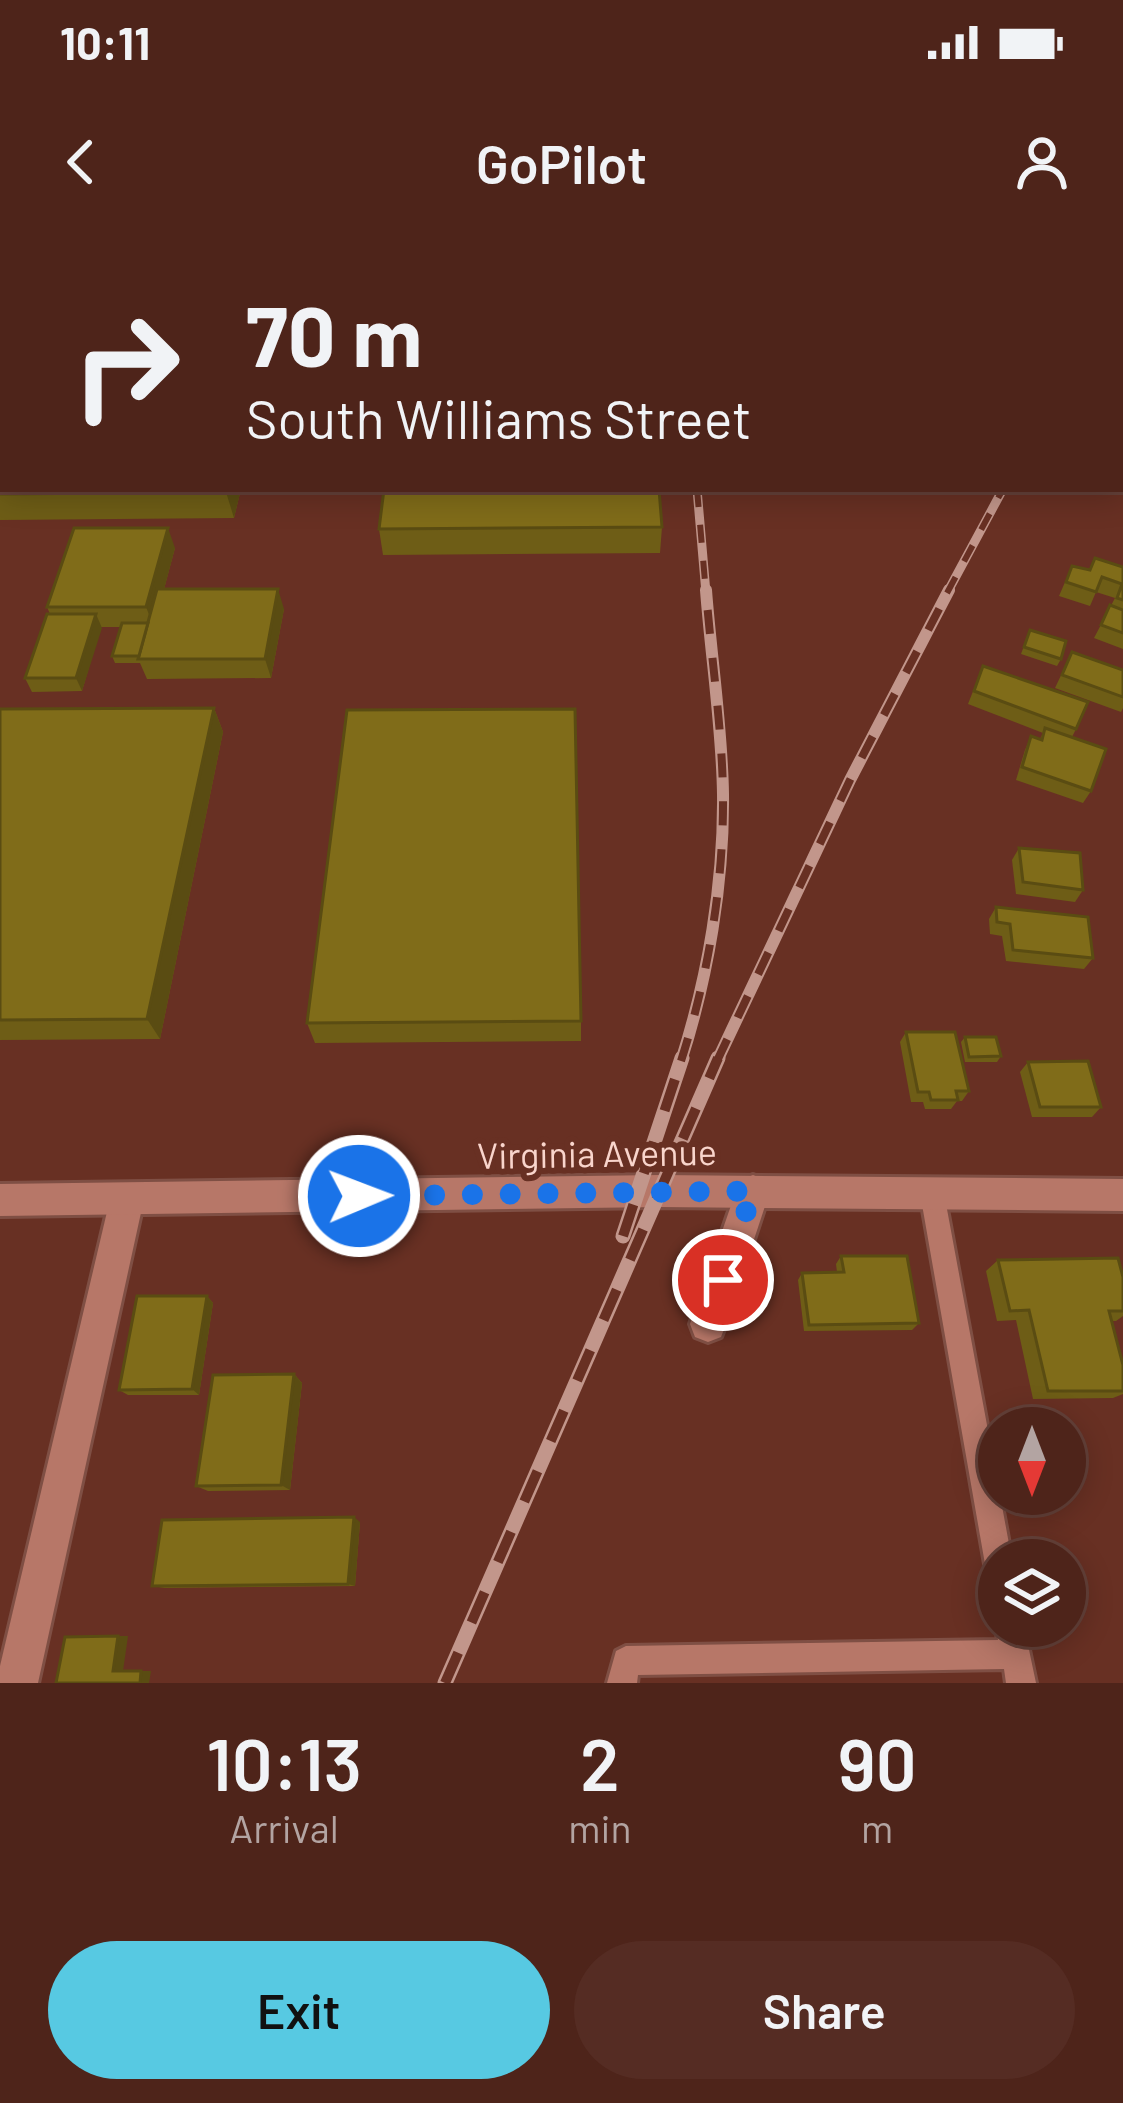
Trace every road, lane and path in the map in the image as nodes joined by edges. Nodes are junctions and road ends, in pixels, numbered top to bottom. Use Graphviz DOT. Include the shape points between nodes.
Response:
graph roads {
  1 [pos="753,1191"];
  2 [pos="932,1193"];
  3 [pos="1123,1195"];
  4 [pos="127,1199"];
  5 [pos="0,1200"];
  6 [pos="708,1324"];
  7 [pos="994,1539"];
  8 [pos="1015,1654"];
  9 [pos="624,1672"];
  10 [pos="16,1683"];
  1 -- 2 [label="street, Virginia Avenue"];
  1 -- 4 [label="street, Virginia Avenue"];
  1 -- 6 [label="street"];
  2 -- 3 [label="street, Virginia Avenue"];
  2 -- 7 [label="lane"];
  4 -- 5 [label="street, Virginia Avenue"];
  4 -- 10 [label="street"];
  8 -- 9 [label="lane"];
}
